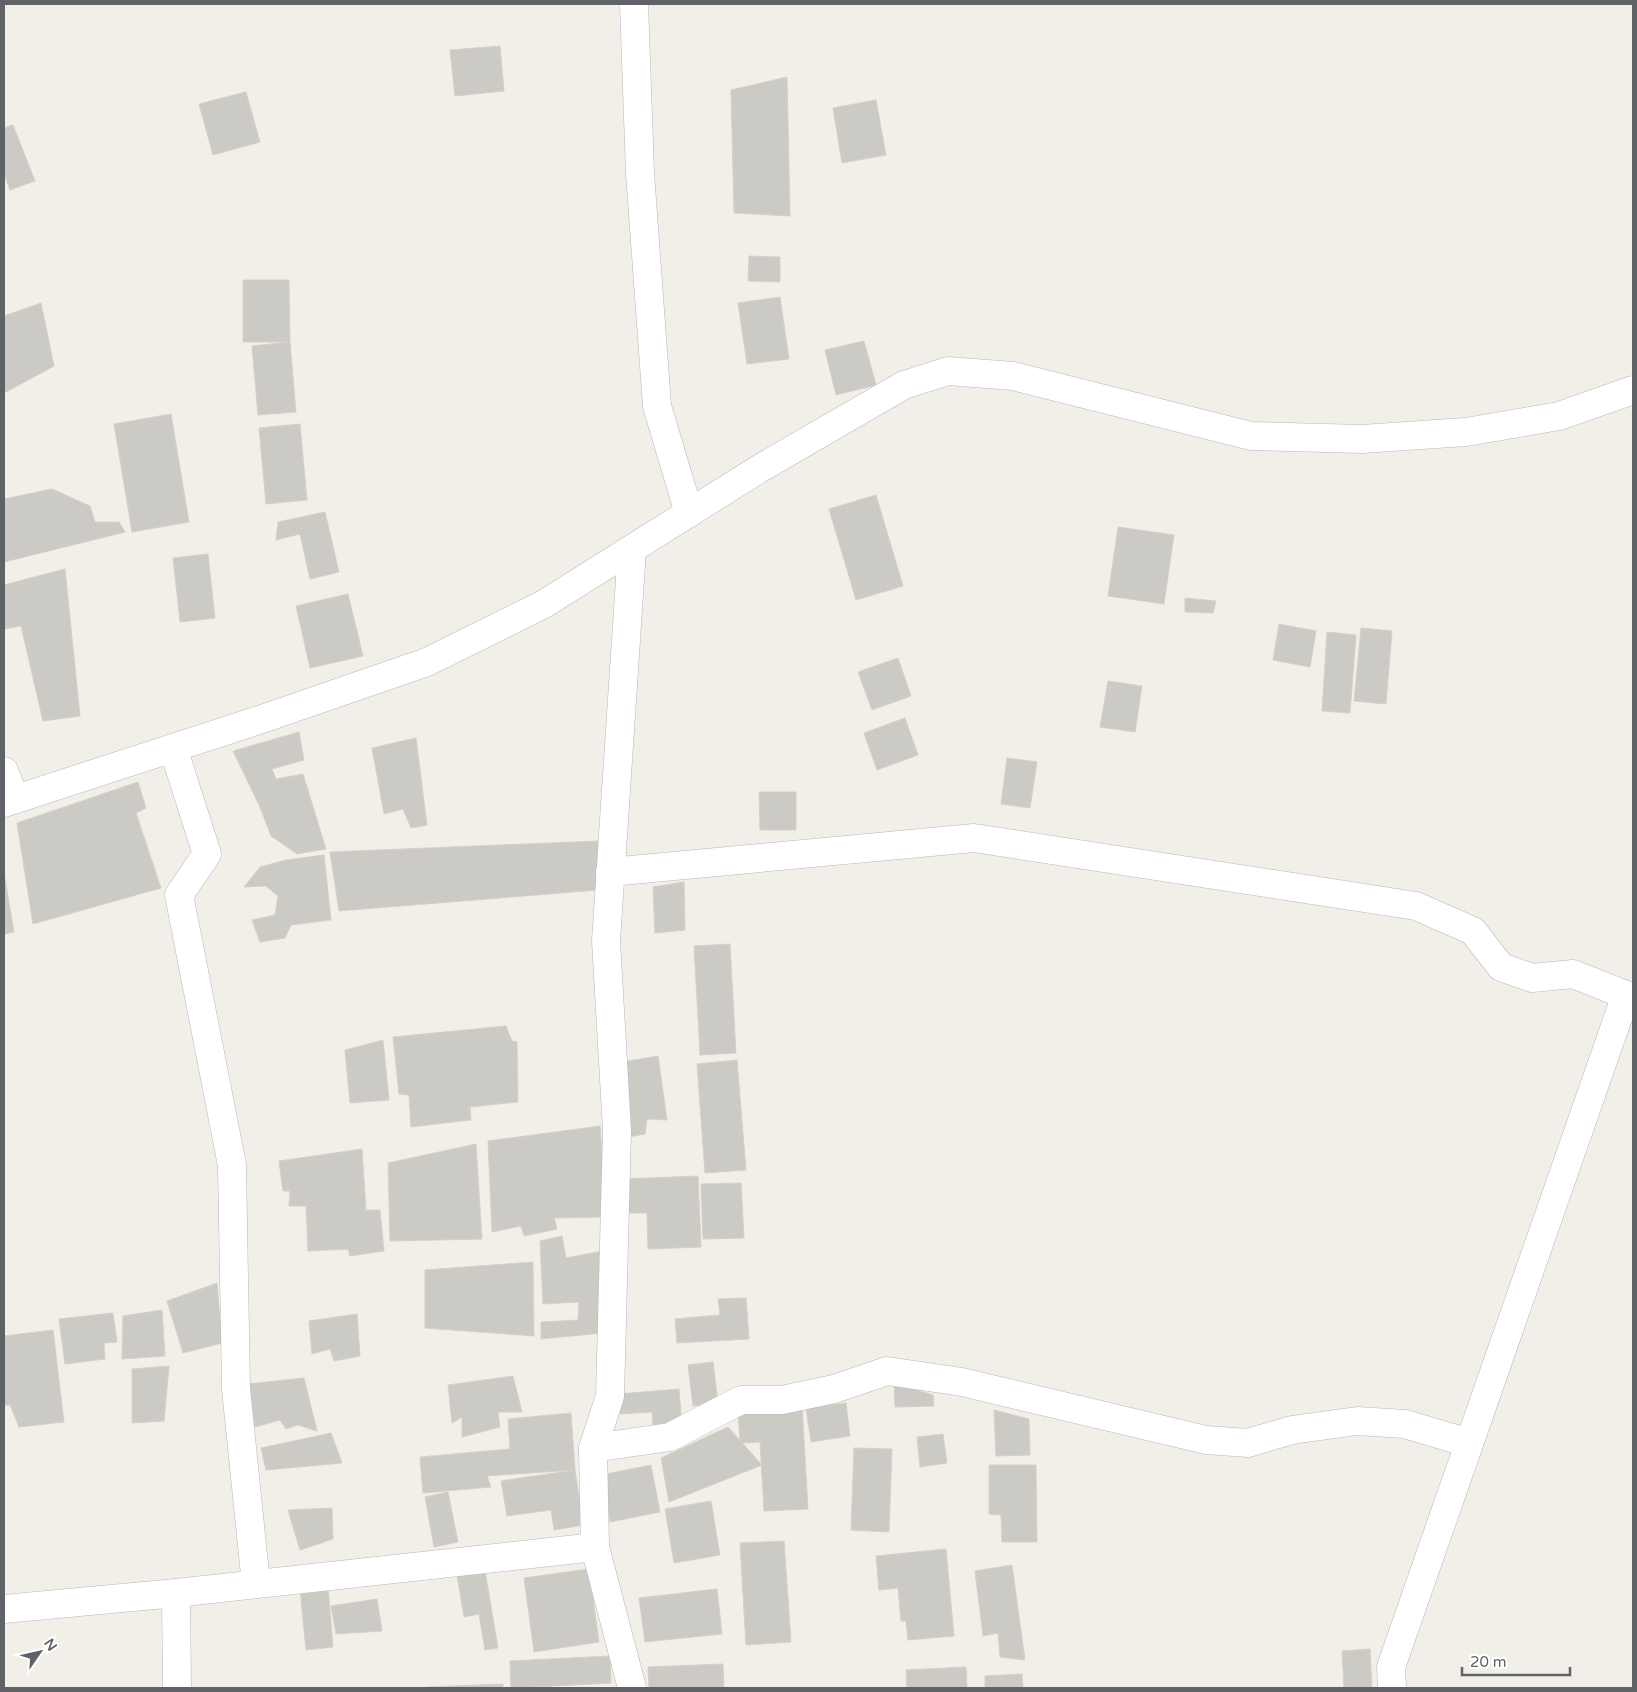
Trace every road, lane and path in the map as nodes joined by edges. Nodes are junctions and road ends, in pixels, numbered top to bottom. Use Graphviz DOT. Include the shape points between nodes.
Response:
graph roads {
  1 [pos="634,4"];
  2 [pos="1633,390"];
  3 [pos="689,513"];
  4 [pos="632,549"];
  5 [pos="173,748"];
  6 [pos="4,771"];
  7 [pos="9,801"];
  8 [pos="610,872"];
  9 [pos="1469,1443"];
  10 [pos="593,1448"];
  11 [pos="595,1547"];
  12 [pos="256,1584"];
  13 [pos="176,1593"];
  14 [pos="4,1609"];
  15 [pos="177,1688"];
  16 [pos="632,1688"];
  17 [pos="1392,1688"];
  1 -- 3 [label="street" via="640,173 658,406"];
  2 -- 3 [label="street" via="1559,416 1466,432 1362,439 1251,436 1013,376 948,371 904,385"];
  3 -- 4 [label="street"];
  4 -- 5 [label="street" via="544,604 427,662"];
  4 -- 8 [label="street"];
  5 -- 7 [label="street"];
  5 -- 12 [label="street" via="207,854 179,895 232,1165 236,1389"];
  6 -- 7 [label="street"];
  8 -- 9 [label="street" via="974,838 1416,906 1473,931 1501,967 1532,978 1573,974 1626,995"];
  8 -- 10 [label="street" via="606,941 617,1130 610,1396"];
  9 -- 10 [label="street" via="1405,1424 1357,1421 1292,1430 1248,1442 1206,1440 962,1382 887,1371 834,1390 782,1400 741,1400 670,1437"];
  9 -- 17 [label="street" via="1391,1667"];
  10 -- 11 [label="street"];
  11 -- 12 [label="street"];
  11 -- 16 [label="street"];
  12 -- 13 [label="street"];
  13 -- 14 [label="street"];
  13 -- 15 [label="street"];
}
